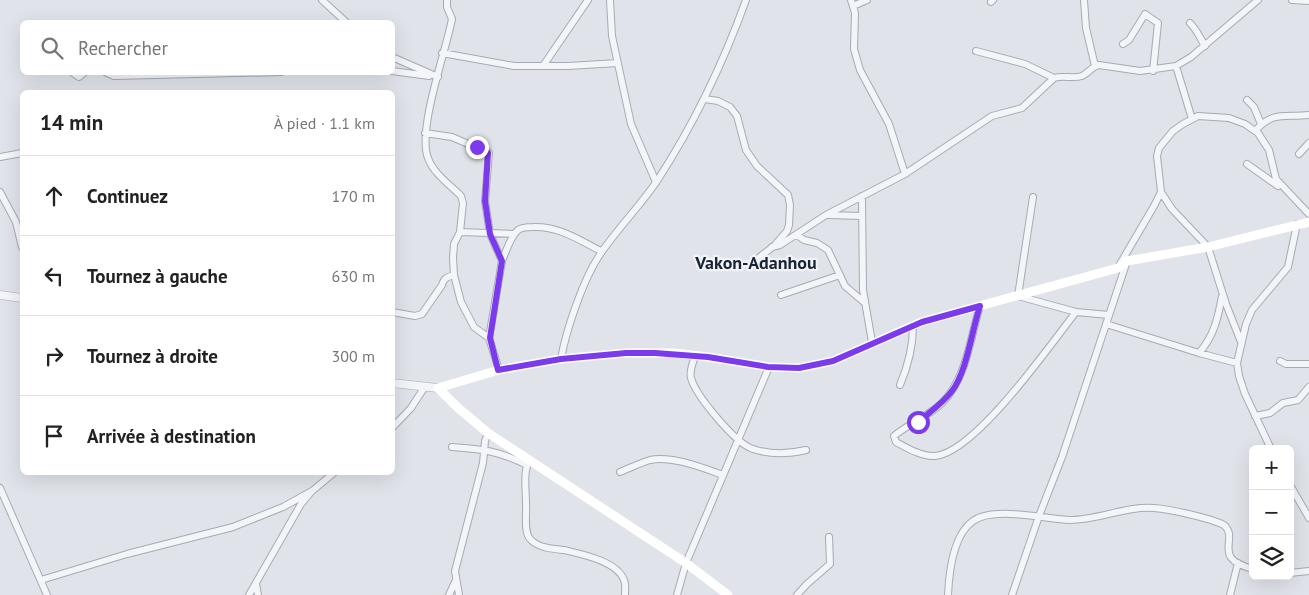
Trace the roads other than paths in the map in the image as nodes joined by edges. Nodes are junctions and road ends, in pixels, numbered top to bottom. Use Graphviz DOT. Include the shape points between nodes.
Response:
graph roads {
  1 [pos="322,0"];
  2 [pos="447,0"];
  3 [pos="588,0"];
  4 [pos="610,0"];
  5 [pos="746,0"];
  6 [pos="867,0"];
  7 [pos="1084,0"];
  8 [pos="1258,0"];
  9 [pos="1292,0"];
  10 [pos="1309,1"];
  11 [pos="852,3"];
  12 [pos="344,20"];
  13 [pos="1190,23"];
  14 [pos="1123,44"];
  15 [pos="1205,46"];
  16 [pos="976,51"];
  17 [pos="442,53"];
  18 [pos="395,58"];
  19 [pos="618,63"];
  20 [pos="543,66"];
  21 [pos="1095,66"];
  22 [pos="1176,66"];
  23 [pos="395,71"];
  24 [pos="1153,71"];
  25 [pos="112,75"];
  26 [pos="174,75"];
  27 [pos="438,77"];
  28 [pos="1054,78"];
  29 [pos="705,99"];
  30 [pos="1247,100"];
  31 [pos="1309,115"];
  32 [pos="1192,118"];
  33 [pos="1261,124"];
  34 [pos="1255,131"];
  35 [pos="426,133"];
  36 [pos="1309,143"];
  37 [pos="20,153"];
  38 [pos="1300,154"];
  39 [pos="0,157"];
  40 [pos="1247,164"];
  41 [pos="905,174"];
  42 [pos="656,182"];
  43 [pos="0,192"];
  44 [pos="1161,192"];
  45 [pos="862,196"];
  46 [pos="1293,196"];
  47 [pos="1033,197"];
  48 [pos="1309,214"];
  49 [pos="826,215"];
  50 [pos="862,216"];
  51 [pos="1309,222"];
  52 [pos="1297,224"];
  53 [pos="460,232"];
  54 [pos="490,234"];
  55 [pos="514,234"];
  56 [pos="797,235"];
  57 [pos="20,239"];
  58 [pos="772,247"];
  59 [pos="1208,247"];
  60 [pos="602,251"];
  61 [pos="756,260"];
  62 [pos="502,261"];
  63 [pos="1128,261"];
  64 [pos="1118,268"];
  65 [pos="454,274"];
  66 [pos="840,275"];
  67 [pos="0,294"];
  68 [pos="781,295"];
  69 [pos="1223,295"];
  70 [pos="1018,296"];
  71 [pos="20,298"];
  72 [pos="866,303"];
  73 [pos="980,306"];
  74 [pos="1076,312"];
  75 [pos="395,313"];
  76 [pos="1109,315"];
  77 [pos="1106,324"];
  78 [pos="913,326"];
  79 [pos="490,338"];
  80 [pos="872,342"];
  81 [pos="1241,342"];
  82 [pos="1199,353"];
  83 [pos="695,356"];
  84 [pos="561,359"];
  85 [pos="1280,361"];
  86 [pos="1237,363"];
  87 [pos="1309,364"];
  88 [pos="768,367"];
  89 [pos="498,370"];
  90 [pos="395,383"];
  91 [pos="900,385"];
  92 [pos="1309,387"];
  93 [pos="424,388"];
  94 [pos="438,388"];
  95 [pos="1255,416"];
  96 [pos="395,425"];
  97 [pos="488,433"];
  98 [pos="738,438"];
  99 [pos="1269,445"];
  100 [pos="452,447"];
  101 [pos="484,450"];
  102 [pos="806,450"];
  103 [pos="528,463"];
  104 [pos="620,472"];
  105 [pos="331,475"];
  106 [pos="723,475"];
  107 [pos="0,488"];
  108 [pos="1293,490"];
  109 [pos="312,491"];
  110 [pos="1039,516"];
  111 [pos="1309,518"];
  112 [pos="829,537"];
  113 [pos="686,563"];
  114 [pos="1238,563"];
  115 [pos="1249,567"];
  116 [pos="1309,571"];
  117 [pos="1294,573"];
  118 [pos="41,580"];
  119 [pos="456,580"];
  120 [pos="256,584"];
  121 [pos="47,595"];
  122 [pos="249,595"];
  123 [pos="258,595"];
  124 [pos="449,595"];
  125 [pos="459,595"];
  126 [pos="625,595"];
  127 [pos="677,595"];
  128 [pos="728,595"];
  129 [pos="797,595"];
  130 [pos="948,595"];
  131 [pos="1012,595"];
  132 [pos="1230,595"];
  1 -- 12 [label="street"];
  2 -- 17 [label="street" via="452,19"];
  3 -- 20 [label="street"];
  4 -- 19 [label="street" via="612,36"];
  5 -- 29 [label="street"];
  6 -- 11 [label="street"];
  7 -- 21 [label="street" via="1086,28"];
  8 -- 15 [label="street"];
  9 -- 10 [label="street"];
  11 -- 41 [label="street" via="855,13 854,48 860,70 889,124"];
  13 -- 15 [label="street"];
  14 -- 24 [label="street" via="1145,14 1158,23"];
  15 -- 22 [label="street"];
  16 -- 28 [label="street" via="1025,64"];
  17 -- 20 [label="street" via="503,65"];
  17 -- 27 [label="street"];
  18 -- 27 [label="street"];
  19 -- 20 [label="street"];
  19 -- 42 [label="street" via="634,132"];
  21 -- 24 [label="street"];
  21 -- 28 [label="street" via="1080,76"];
  22 -- 24 [label="street"];
  22 -- 32 [label="street"];
  23 -- 27 [label="street"];
  25 -- 26 [label="street"];
  27 -- 35 [label="street"];
  28 -- 41 [label="street" via="1022,108 985,119"];
  29 -- 42 [label="street"];
  29 -- 58 [label="street" via="730,107 738,116 746,150 757,166 788,195 789,225"];
  30 -- 33 [label="street" via="1254,107"];
  31 -- 33 [label="street" via="1279,115"];
  32 -- 34 [label="street" via="1229,118"];
  32 -- 44 [label="street" via="1173,131 1159,148"];
  33 -- 34 [label="street"];
  34 -- 46 [label="street" via="1266,143 1276,179"];
  35 -- 53 [label="street" via="426,152 431,164 461,196"];
  35 -- 54 [label="street" via="452,137 488,153 485,201"];
  36 -- 38 [label="street"];
  37 -- 39 [label="street"];
  40 -- 46 [label="street"];
  41 -- 45 [label="street"];
  42 -- 60 [label="street"];
  43 -- 57 [label="street" via="16,222"];
  44 -- 59 [label="street" via="1172,209"];
  44 -- 64 [label="street"];
  45 -- 49 [label="street"];
  45 -- 50 [label="street"];
  46 -- 48 [label="street"];
  47 -- 70 [label="street"];
  49 -- 50 [label="street"];
  49 -- 56 [label="street"];
  50 -- 72 [label="street"];
  51 -- 52 [label="main road"];
  52 -- 59 [label="main road"];
  52 -- 81 [label="street" via="1288,267 1252,310"];
  53 -- 54 [label="street"];
  53 -- 65 [label="street" via="454,244"];
  54 -- 55 [label="street"];
  54 -- 62 [label="street"];
  55 -- 60 [label="street" via="520,229 543,226 562,230"];
  55 -- 62 [label="street"];
  56 -- 58 [label="street"];
  56 -- 66 [label="street" via="828,250"];
  58 -- 61 [label="street"];
  59 -- 63 [label="main road"];
  59 -- 69 [label="street"];
  60 -- 84 [label="street" via="583,287"];
  62 -- 79 [label="street"];
  63 -- 64 [label="main road"];
  63 -- 76 [label="street"];
  64 -- 70 [label="main road"];
  65 -- 75 [label="street" via="445,277 422,314"];
  65 -- 79 [label="street" via="461,302 474,326"];
  66 -- 68 [label="street"];
  66 -- 72 [label="street" via="845,286"];
  67 -- 71 [label="street"];
  69 -- 81 [label="street"];
  69 -- 82 [label="street" via="1216,328"];
  70 -- 73 [label="main road"];
  70 -- 74 [label="street"];
  72 -- 80 [label="street"];
  73 -- 74 [label="street" via="960,377 953,389 930,412 894,436 896,442 934,456 970,439"];
  73 -- 78 [label="main road"];
  74 -- 76 [label="street"];
  76 -- 77 [label="street"];
  77 -- 82 [label="street"];
  77 -- 110 [label="street"];
  78 -- 80 [label="main road"];
  78 -- 91 [label="street" via="911,352"];
  79 -- 89 [label="street"];
  80 -- 88 [label="main road" via="833,361 814,366"];
  81 -- 86 [label="street"];
  82 -- 86 [label="street"];
  83 -- 84 [label="main road" via="626,353"];
  83 -- 88 [label="main road"];
  83 -- 98 [label="street" via="691,379 704,404"];
  84 -- 89 [label="main road"];
  85 -- 87 [label="street"];
  86 -- 95 [label="street"];
  88 -- 98 [label="street"];
  89 -- 94 [label="main road"];
  90 -- 93 [label="street"];
  92 -- 95 [label="street" via="1298,400"];
  93 -- 94 [label="street"];
  93 -- 96 [label="street"];
  94 -- 97 [label="main road"];
  95 -- 99 [label="street"];
  97 -- 101 [label="street"];
  97 -- 103 [label="main road"];
  98 -- 102 [label="street" via="752,449 767,452"];
  98 -- 106 [label="street"];
  100 -- 101 [label="street"];
  101 -- 103 [label="street"];
  101 -- 119 [label="street" via="457,561"];
  103 -- 113 [label="main road"];
  103 -- 126 [label="street" via="527,533 530,540 610,564 624,579"];
  104 -- 106 [label="street" via="661,458"];
  105 -- 109 [label="street"];
  106 -- 113 [label="street"];
  107 -- 118 [label="street"];
  108 -- 111 [label="street"];
  109 -- 118 [label="street" via="283,507 233,527"];
  109 -- 120 [label="street" via="292,518"];
  110 -- 114 [label="street" via="1071,520 1151,508 1164,509 1224,525 1228,532 1229,555"];
  110 -- 130 [label="street" via="990,514 969,524 956,548 949,574"];
  110 -- 131 [label="street"];
  112 -- 129 [label="street" via="830,564"];
  113 -- 127 [label="street"];
  113 -- 128 [label="main road"];
  114 -- 115 [label="street"];
  114 -- 132 [label="street"];
  116 -- 117 [label="street"];
  118 -- 121 [label="street"];
  119 -- 124 [label="street"];
  119 -- 125 [label="street"];
  120 -- 122 [label="street"];
  120 -- 123 [label="street"];
}
